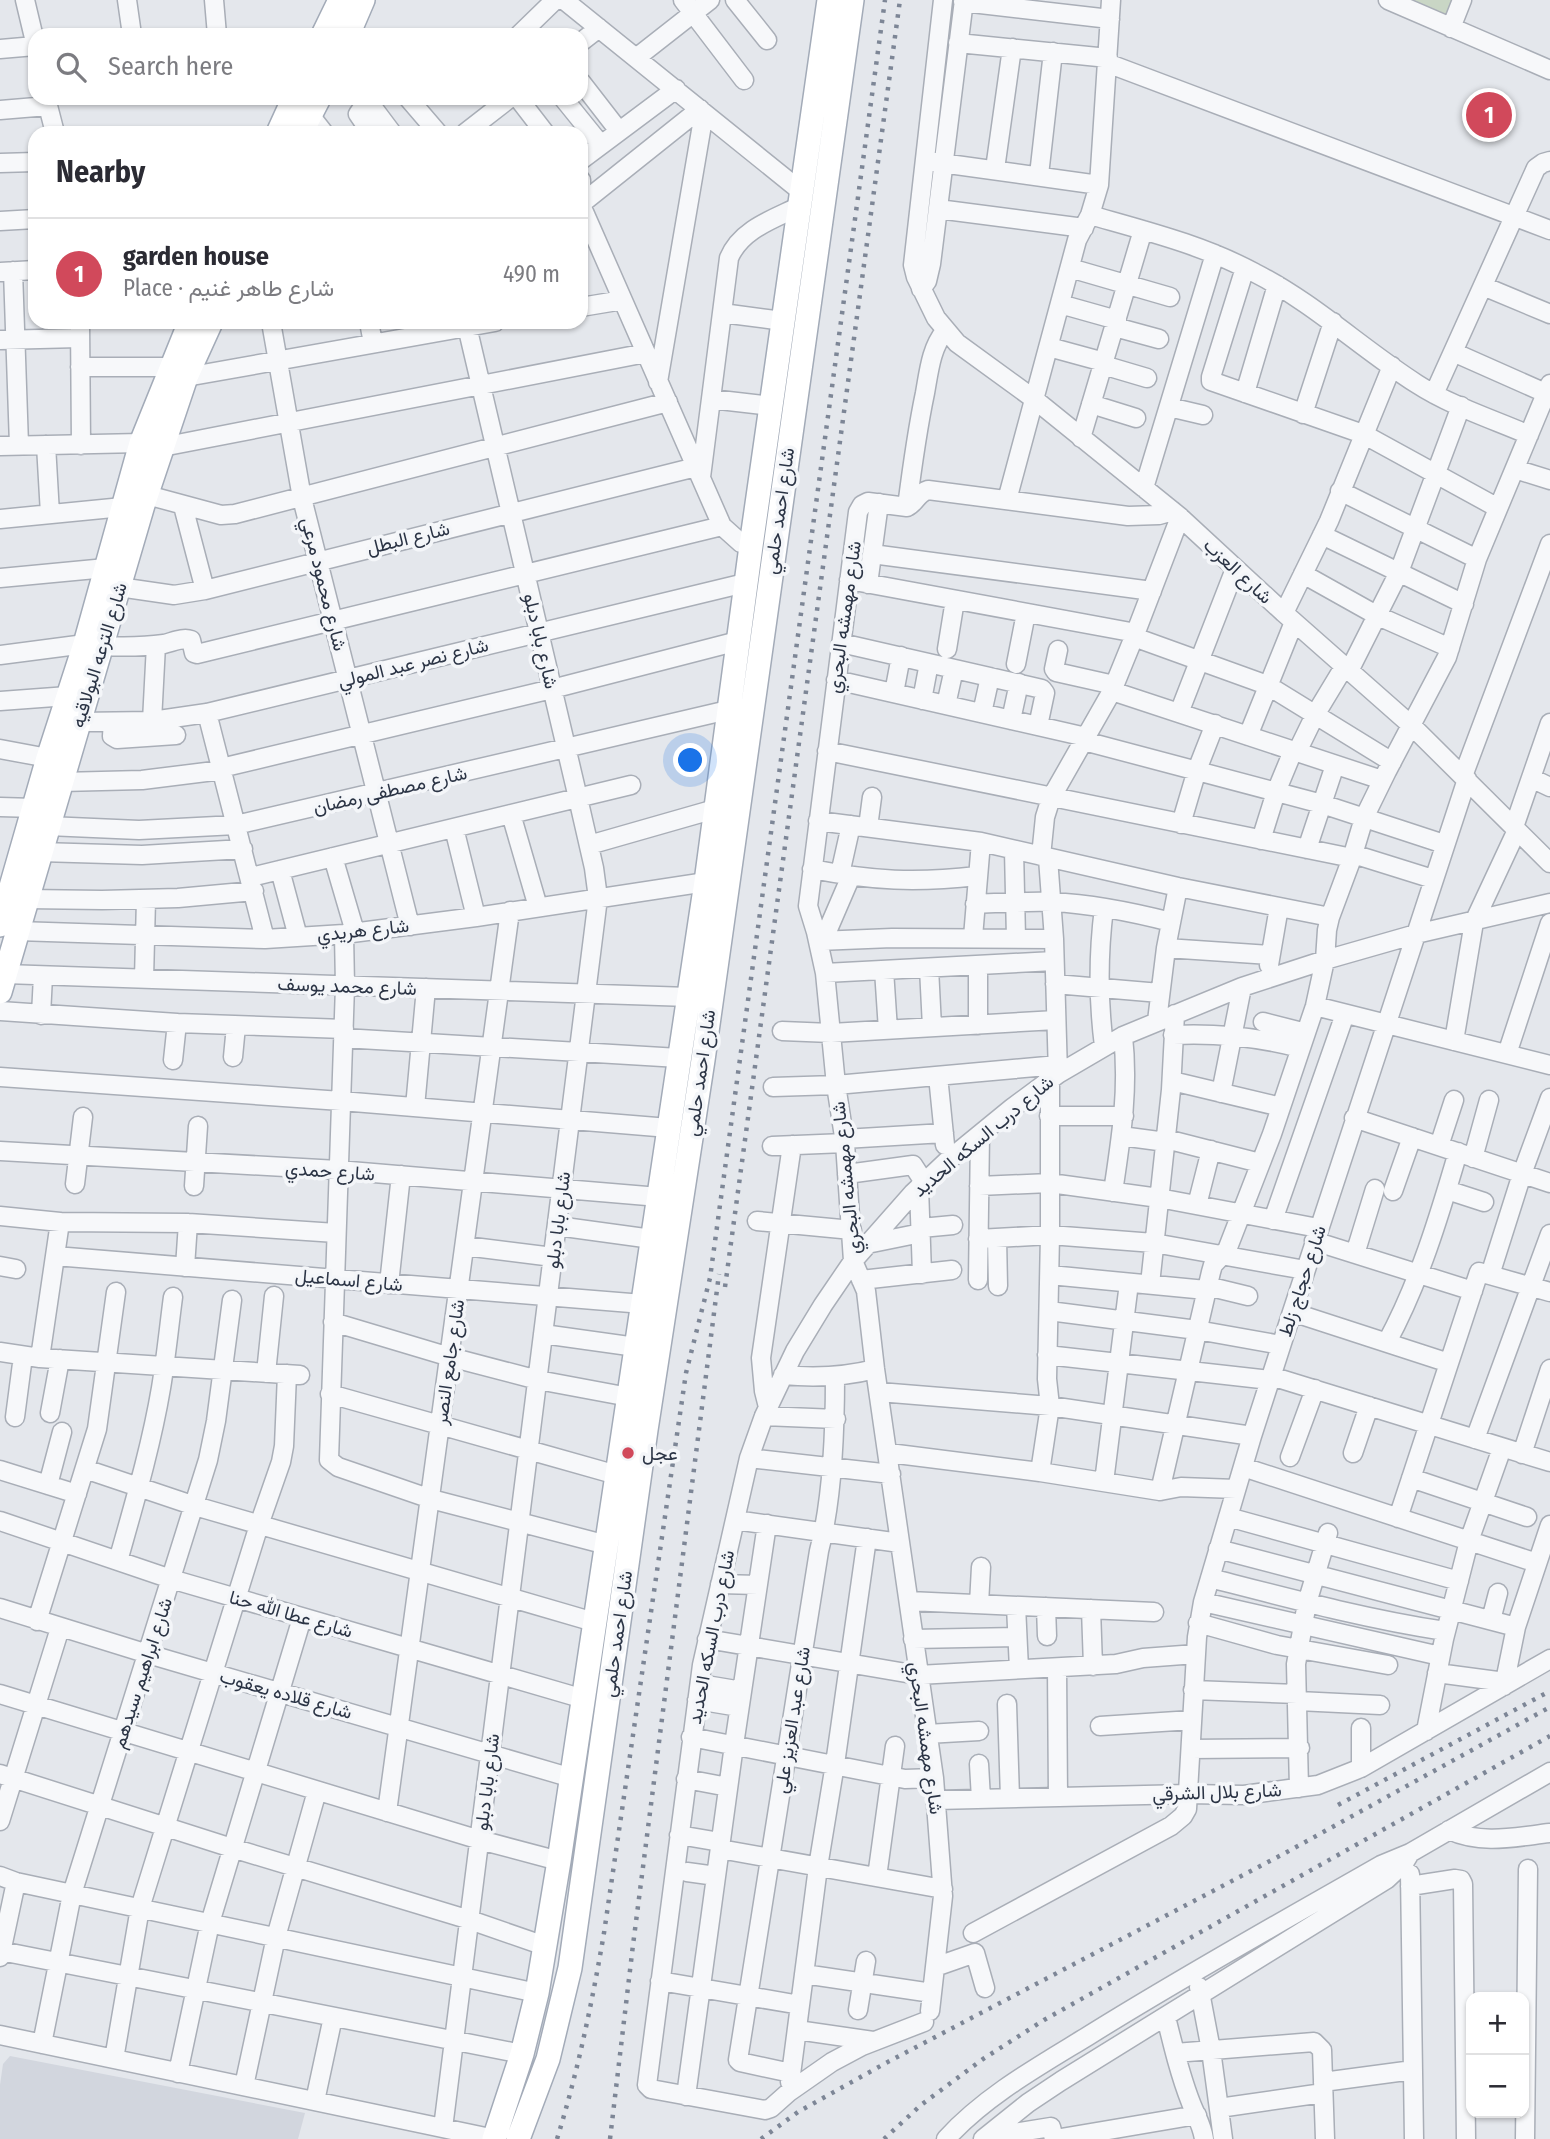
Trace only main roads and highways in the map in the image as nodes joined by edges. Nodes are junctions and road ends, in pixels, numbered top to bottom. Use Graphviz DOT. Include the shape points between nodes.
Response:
graph roads {
  1 [pos="340,0"];
  2 [pos="363,0"];
  3 [pos="828,0"];
  4 [pos="852,0"];
  5 [pos="326,28"];
  6 [pos="351,28"];
  7 [pos="291,105"];
  8 [pos="281,126"];
  9 [pos="189,329"];
  10 [pos="206,329"];
  11 [pos="178,372"];
  12 [pos="93,645"];
  13 [pos="42,817"];
  14 [pos="8,872"];
  15 [pos="9,928"];
  16 [pos="2,983"];
  17 [pos="577,1744"];
  18 [pos="600,1746"];
  19 [pos="494,2139"];
  20 [pos="518,2139"];
  1 -- 5 [label="main road"];
  2 -- 6 [label="main road"];
  3 -- 17 [label="main road, شارع احمد حلمي" via="706,882"];
  4 -- 18 [label="main road, شارع احمد حلمي" via="703,1060"];
  7 -- 8 [label="main road"];
  9 -- 11 [label="main road, شارع الترعه البولاقيه"];
  10 -- 11 [label="main road, شارع الترعه البولاقيه"];
  11 -- 12 [label="main road, شارع الترعه البولاقيه"];
  12 -- 13 [label="main road, شارع الترعه البولاقيه" via="61,782"];
  12 -- 13 [label="main road, شارع الترعه البولاقيه" via="68,696 48,758"];
  13 -- 14 [label="main road, شارع الترعه البولاقيه"];
  13 -- 15 [label="main road, شارع الترعه البولاقيه" via="40,852 27,899"];
  14 -- 15 [label="main road, شارع الترعه البولاقيه"];
  15 -- 16 [label="main road, شارع الترعه البولاقيه"];
  17 -- 18 [label="main road"];
  17 -- 19 [label="main road, شارع احمد حلمي" via="537,1993"];
  18 -- 20 [label="main road, شارع احمد حلمي" via="570,1968 548,2059"];
}
